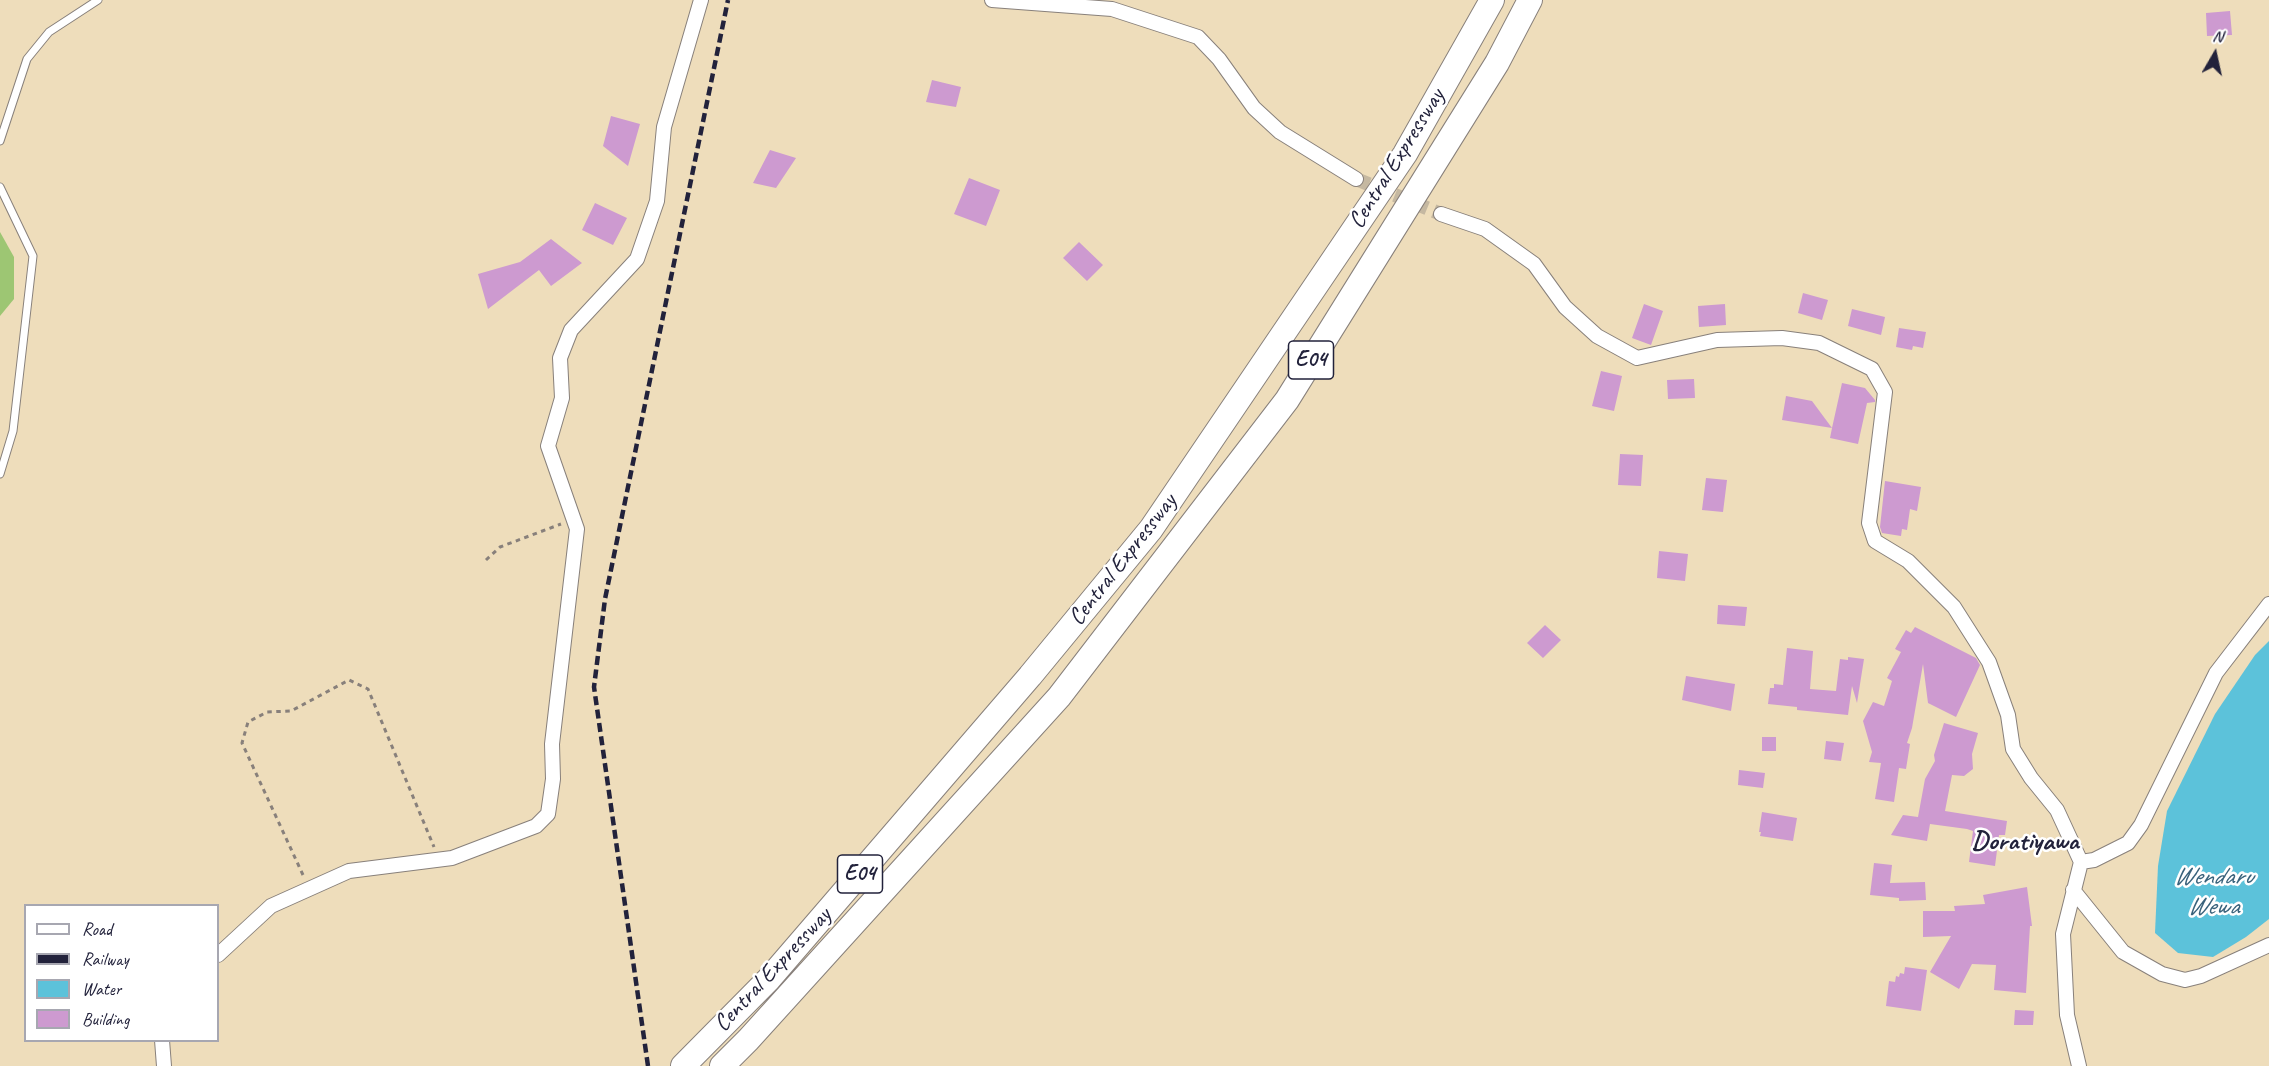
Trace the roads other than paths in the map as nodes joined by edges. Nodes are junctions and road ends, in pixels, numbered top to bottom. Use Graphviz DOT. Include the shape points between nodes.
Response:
graph roads {
  1 [pos="98,0"];
  2 [pos="701,0"];
  3 [pos="992,0"];
  4 [pos="1492,0"];
  5 [pos="1530,0"];
  6 [pos="0,141"];
  7 [pos="1356,179"];
  8 [pos="0,187"];
  9 [pos="1441,214"];
  10 [pos="0,474"];
  11 [pos="2269,604"];
  12 [pos="2080,862"];
  13 [pos="2073,890"];
  14 [pos="2269,945"];
  15 [pos="219,953"];
  16 [pos="162,1042"];
  17 [pos="164,1066"];
  18 [pos="683,1066"];
  19 [pos="722,1066"];
  20 [pos="2079,1066"];
  1 -- 6 [label="lane" via="49,32 27,59"];
  2 -- 15 [label="street" via="664,127 657,201 637,260 571,330 560,358 562,398 548,446 577,529 552,744 548,814 536,826 452,858 349,871 271,906"];
  3 -- 7 [label="street" via="1112,9 1198,37 1254,108 1280,132"];
  4 -- 18 [label="highway, Central Expressway / E04" via="1405,154 1158,520 1030,676 769,979"];
  5 -- 19 [label="highway, Central Expressway / E04" via="1497,63 1287,400 1059,697"];
  8 -- 10 [label="lane" via="33,256 14,431"];
  9 -- 12 [label="street" via="1485,229 1534,264 1565,307 1598,336 1637,358 1717,340 1782,338 1819,343 1872,369 1885,392 1869,523 1875,541 1908,561 1954,607 1989,662 2008,715 2013,749 2057,810"];
  11 -- 12 [label="street" via="2216,673 2141,825 2128,843 2094,860"];
  12 -- 13 [label="street"];
  13 -- 14 [label="street" via="2123,952 2162,974 2185,980 2201,976"];
  13 -- 20 [label="street" via="2062,934 2067,1014"];
  16 -- 17 [label="street"];
}
